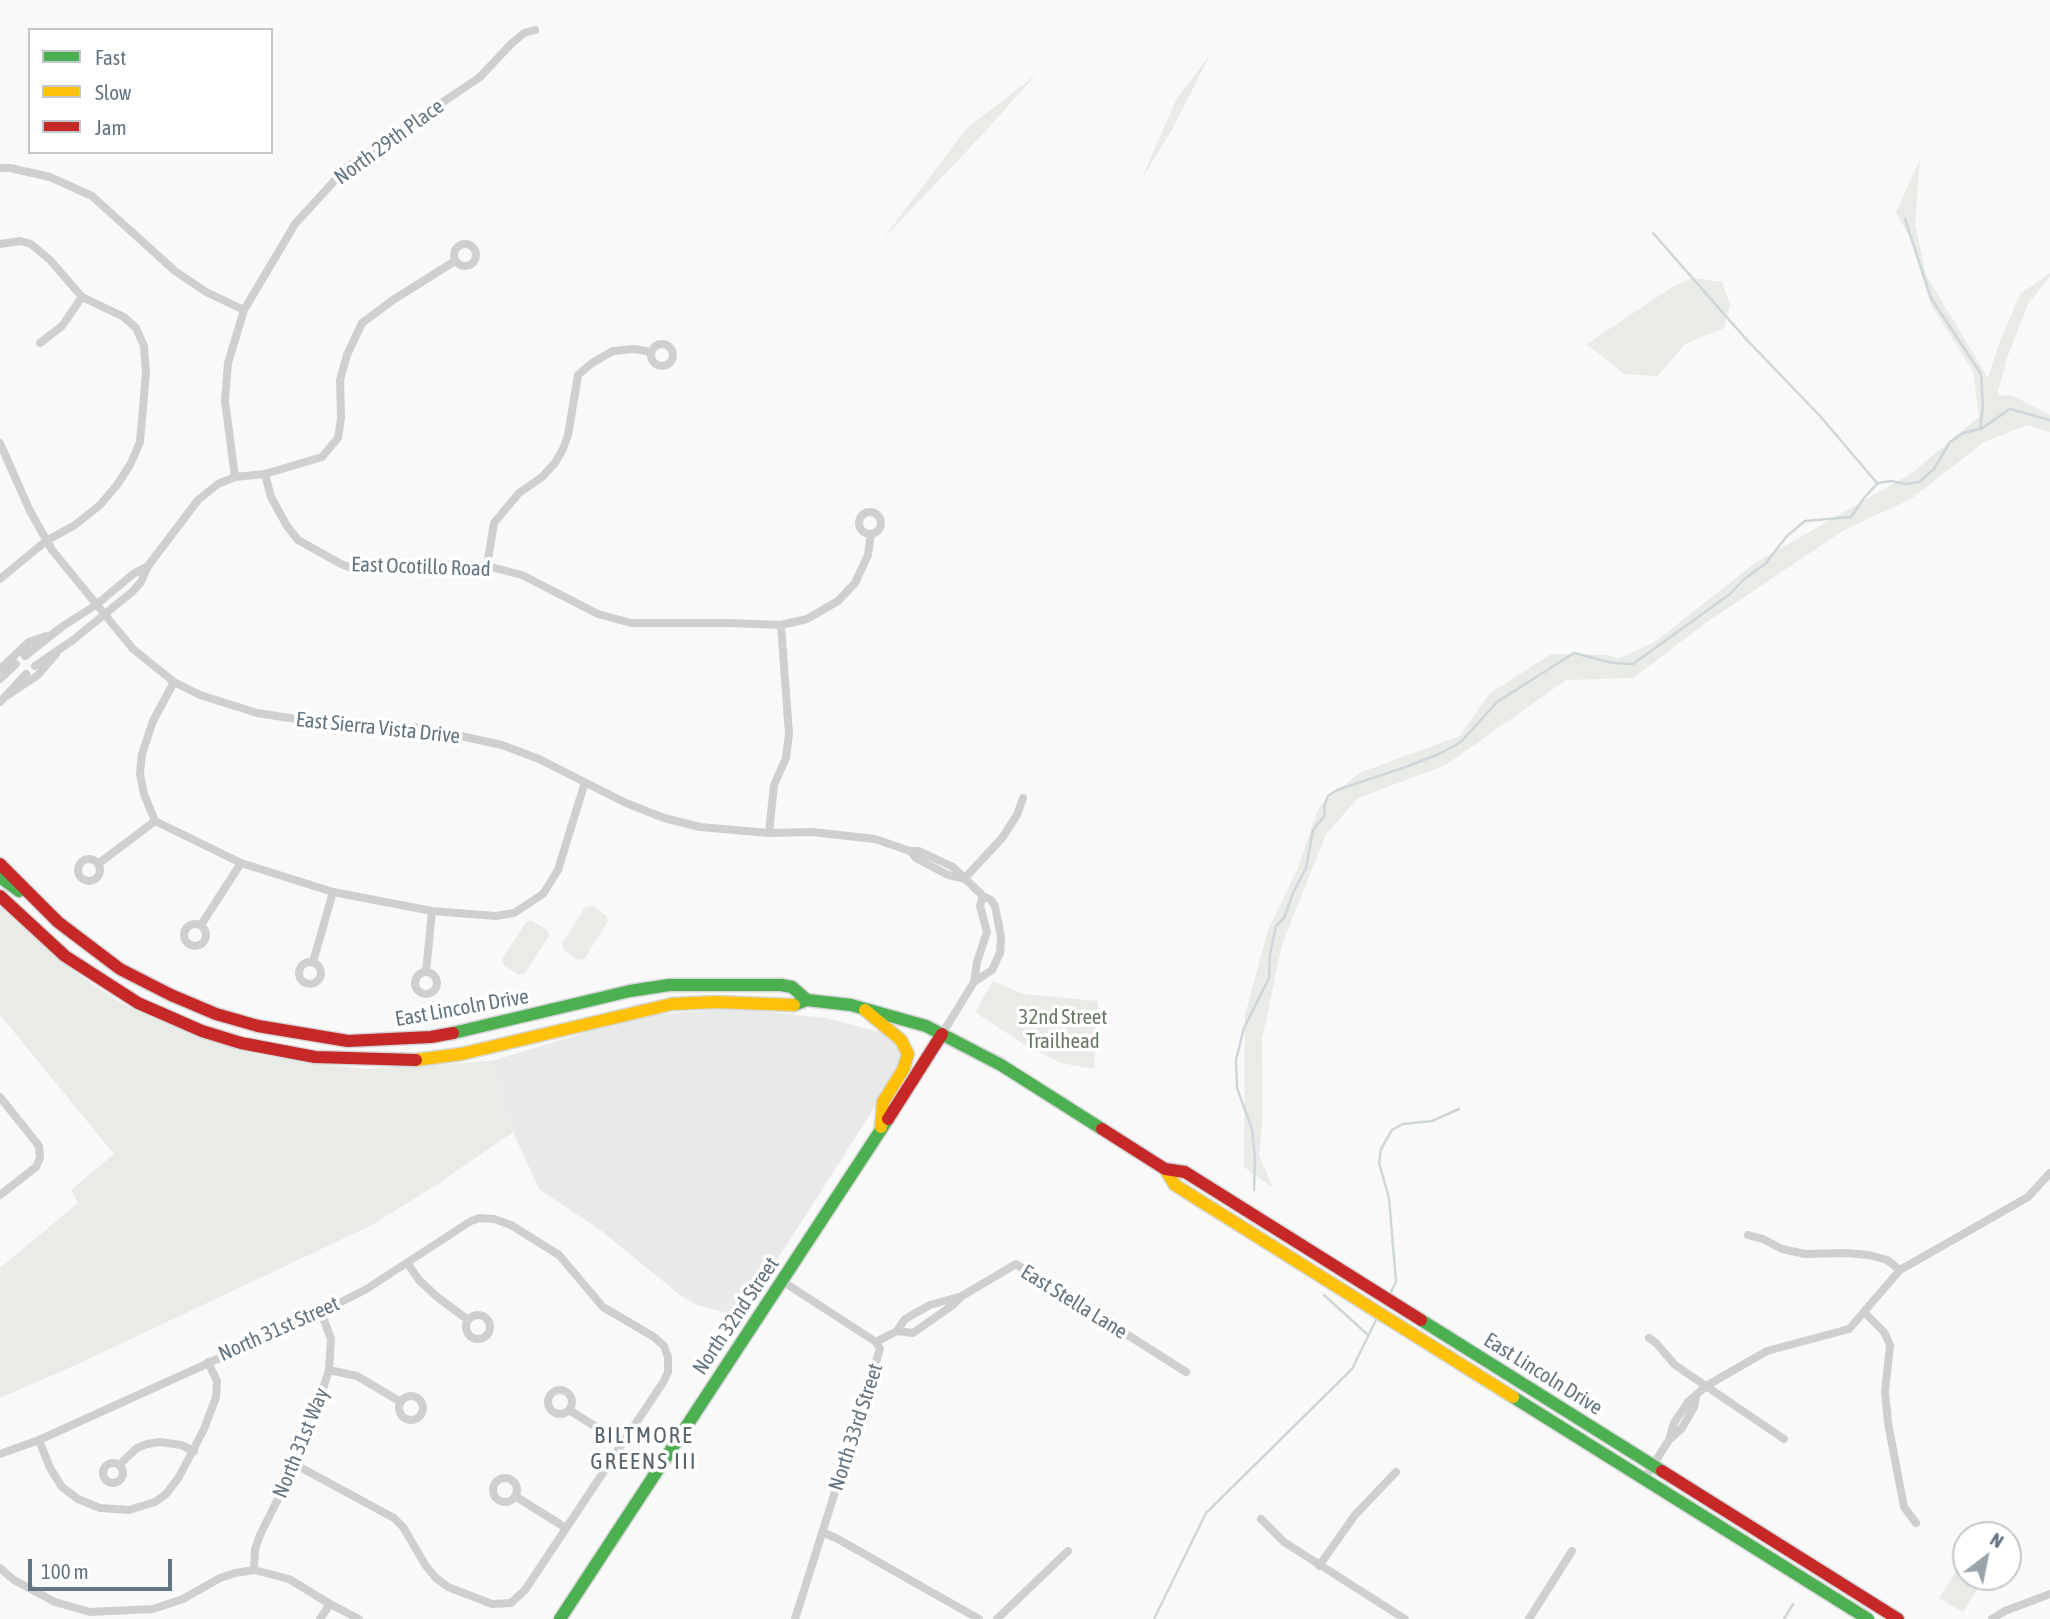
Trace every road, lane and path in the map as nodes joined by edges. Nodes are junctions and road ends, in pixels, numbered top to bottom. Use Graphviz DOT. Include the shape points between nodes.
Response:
graph roads {
  1 [pos="535,30"];
  2 [pos="0,168"];
  3 [pos="0,244"];
  4 [pos="455,261"];
  5 [pos="82,297"];
  6 [pos="244,310"];
  7 [pos="40,343"];
  8 [pos="651,352"];
  9 [pos="0,443"];
  10 [pos="265,474"];
  11 [pos="235,477"];
  12 [pos="871,534"];
  13 [pos="46,541"];
  14 [pos="148,566"];
  15 [pos="487,566"];
  16 [pos="0,579"];
  17 [pos="96,605"];
  18 [pos="104,616"];
  19 [pos="781,625"];
  20 [pos="52,634"];
  21 [pos="61,647"];
  22 [pos="25,656"];
  23 [pos="16,664"];
  24 [pos="35,667"];
  25 [pos="0,669"];
  26 [pos="26,674"];
  27 [pos="0,678"];
  28 [pos="174,682"];
  29 [pos="3,699"];
  30 [pos="585,782"];
  31 [pos="1023,799"];
  32 [pos="155,821"];
  33 [pos="769,833"];
  34 [pos="241,863"];
  35 [pos="0,864"];
  36 [pos="98,864"];
  37 [pos="0,877"];
  38 [pos="964,879"];
  39 [pos="333,892"];
  40 [pos="0,896"];
  41 [pos="983,896"];
  42 [pos="34,900"];
  43 [pos="432,911"];
  44 [pos="999,922"];
  45 [pos="985,924"];
  46 [pos="201,925"];
  47 [pos="313,962"];
  48 [pos="426,972"];
  49 [pos="974,982"];
  50 [pos="807,1000"];
  51 [pos="862,1008"];
  52 [pos="942,1034"];
  53 [pos="0,1097"];
  54 [pos="880,1131"];
  55 [pos="1166,1169"];
  56 [pos="2050,1173"];
  57 [pos="0,1195"];
  58 [pos="1748,1235"];
  59 [pos="408,1264"];
  60 [pos="1900,1270"];
  61 [pos="782,1281"];
  62 [pos="1370,1289"];
  63 [pos="962,1296"];
  64 [pos="1362,1302"];
  65 [pos="321,1312"];
  66 [pos="1865,1313"];
  67 [pos="468,1320"];
  68 [pos="897,1331"];
  69 [pos="1649,1338"];
  70 [pos="876,1342"];
  71 [pos="208,1362"];
  72 [pos="329,1370"];
  73 [pos="1186,1372"];
  74 [pos="1706,1386"];
  75 [pos="401,1402"];
  76 [pos="569,1410"];
  77 [pos="1784,1439"];
  78 [pos="39,1440"];
  79 [pos="622,1443"];
  80 [pos="194,1451"];
  81 [pos="0,1454"];
  82 [pos="119,1465"];
  83 [pos="296,1465"];
  84 [pos="1653,1465"];
  85 [pos="1396,1472"];
  86 [pos="1644,1479"];
  87 [pos="515,1496"];
  88 [pos="1261,1519"];
  89 [pos="1916,1523"];
  90 [pos="566,1528"];
  91 [pos="822,1532"];
  92 [pos="1572,1551"];
  93 [pos="1069,1552"];
  94 [pos="1320,1566"];
  95 [pos="0,1568"];
  96 [pos="254,1570"];
  97 [pos="2050,1594"];
  98 [pos="330,1604"];
  99 [pos="320,1619"];
  100 [pos="359,1619"];
  101 [pos="560,1619"];
  102 [pos="795,1619"];
  103 [pos="979,1619"];
  104 [pos="997,1619"];
  105 [pos="1405,1619"];
  106 [pos="1529,1619"];
  107 [pos="1868,1619"];
  108 [pos="1898,1619"];
  109 [pos="1992,1619"];
  1 -- 6 [label="street, North 29th Place" via="510,44 480,76 347,167 295,224"];
  2 -- 6 [label="street" via="50,177 92,196 175,271"];
  3 -- 5 [label="street" via="31,244"];
  4 -- 10 [label="street" via="362,323 340,380 338,438 322,457"];
  5 -- 7 [label="street" via="62,326"];
  5 -- 13 [label="street" via="124,317 136,328 144,346 139,442 130,465 100,505"];
  6 -- 11 [label="street, North 29th Place" via="228,363 225,401"];
  8 -- 15 [label="street" via="613,351 578,375 563,449 542,477 519,493 494,523"];
  9 -- 13 [label="street, East Sierra Vista Drive"];
  10 -- 11 [label="street"];
  10 -- 15 [label="street, East Ocotillo Road" via="271,497 298,540 341,564 354,569"];
  11 -- 14 [label="street" via="198,500"];
  12 -- 19 [label="street, East Ocotillo Road" via="863,569 838,601 807,619"];
  13 -- 16 [label="street"];
  13 -- 17 [label="street, East Sierra Vista Drive"];
  14 -- 17 [label="street"];
  14 -- 18 [label="street" via="141,582"];
  15 -- 19 [label="street, East Ocotillo Road" via="522,575 598,614 631,623"];
  17 -- 18 [label="street, East Sierra Vista Drive"];
  17 -- 20 [label="street"];
  18 -- 21 [label="street"];
  18 -- 28 [label="street, East Sierra Vista Drive" via="133,649"];
  19 -- 33 [label="street" via="789,734 786,758 774,785"];
  20 -- 22 [label="street"];
  20 -- 25 [label="street" via="29,642"];
  21 -- 24 [label="street"];
  21 -- 29 [label="street" via="38,675"];
  23 -- 27 [label="street"];
  26 -- 29 [label="street"];
  28 -- 30 [label="street, East Sierra Vista Drive" via="257,713 322,723 424,728 473,738 539,759"];
  28 -- 32 [label="street" via="142,754 140,774"];
  30 -- 33 [label="street, East Sierra Vista Drive" via="664,818 700,827"];
  30 -- 43 [label="street" via="558,870 535,901 514,913 496,916"];
  31 -- 38 [label="street" via="1002,838"];
  32 -- 34 [label="street"];
  32 -- 36 [label="street"];
  33 -- 38 [label="street, East Sierra Vista Drive" via="874,839 910,851 948,875"];
  34 -- 39 [label="street"];
  34 -- 46 [label="street"];
  35 -- 42 [label="main road, East Lincoln Drive"];
  37 -- 42 [label="main road"];
  38 -- 41 [label="street, East Sierra Vista Drive"];
  39 -- 43 [label="street"];
  39 -- 47 [label="street"];
  40 -- 50 [label="main road, East Lincoln Drive" via="65,956 138,1003 241,1043 315,1057 408,1061 461,1054 672,1004 790,1006"];
  41 -- 44 [label="street, East Sierra Vista Drive" via="991,900"];
  41 -- 45 [label="street" via="980,906"];
  42 -- 50 [label="main road, East Lincoln Drive" via="97,954 171,995 258,1026 335,1039 431,1037 668,985 781,985 792,987"];
  43 -- 48 [label="street"];
  44 -- 45 [label="street"];
  44 -- 49 [label="street" via="1000,953 992,970"];
  45 -- 49 [label="street"];
  49 -- 52 [label="street"];
  50 -- 51 [label="main road, East Lincoln Drive"];
  51 -- 52 [label="main road, East Lincoln Drive"];
  51 -- 54 [label="main road" via="901,1040 908,1054 883,1102"];
  52 -- 54 [label="main road, North 32nd Street"];
  52 -- 55 [label="main road, East Lincoln Drive" via="1001,1065"];
  53 -- 57 [label="street" via="39,1146 40,1158 36,1167"];
  54 -- 61 [label="main road, North 32nd Street"];
  55 -- 62 [label="main road, East Lincoln Drive" via="1185,1172"];
  55 -- 64 [label="main road, East Lincoln Drive" via="1175,1185"];
  56 -- 60 [label="street" via="2028,1197"];
  58 -- 60 [label="street" via="1805,1254 1887,1259"];
  59 -- 65 [label="street, North 31st Street"];
  59 -- 67 [label="street" via="436,1296"];
  59 -- 79 [label="street, North 31st Street" via="480,1219 511,1225 559,1255 603,1307 654,1337 668,1357 668,1372"];
  60 -- 66 [label="street"];
  61 -- 70 [label="street, North 33rd Street"];
  61 -- 101 [label="main road, North 32nd Street"];
  62 -- 64 [label="main road"];
  62 -- 84 [label="main road, East Lincoln Drive"];
  63 -- 68 [label="street, East Stella Lane" via="914,1314"];
  63 -- 68 [label="street, East Stella Lane" via="914,1333"];
  63 -- 73 [label="street, East Stella Lane" via="1016,1264"];
  64 -- 86 [label="main road, East Lincoln Drive"];
  65 -- 71 [label="street, North 31st Street"];
  65 -- 72 [label="street, North 31st Way" via="331,1339"];
  66 -- 74 [label="street" via="1849,1329 1767,1351"];
  66 -- 89 [label="street" via="1890,1345 1885,1392 1888,1423 1904,1507"];
  68 -- 70 [label="street, East Stella Lane"];
  69 -- 74 [label="street" via="1675,1365"];
  70 -- 91 [label="street, North 33rd Street" via="879,1357"];
  71 -- 78 [label="street, North 31st Street"];
  71 -- 80 [label="street" via="216,1381 216,1397"];
  72 -- 75 [label="street" via="357,1376"];
  72 -- 83 [label="street, North 31st Way"];
  74 -- 77 [label="street"];
  74 -- 84 [label="street"];
  76 -- 79 [label="street"];
  78 -- 80 [label="street" via="62,1487 100,1508 129,1510 155,1502 174,1485"];
  78 -- 81 [label="street, North 31st Street"];
  79 -- 90 [label="street, North 31st Street"];
  80 -- 82 [label="street" via="160,1442 137,1448"];
  83 -- 90 [label="street, North 31st Street" via="394,1518 436,1578 492,1604 511,1603 525,1590"];
  83 -- 96 [label="street, North 31st Way" via="260,1535"];
  84 -- 86 [label="street"];
  84 -- 108 [label="main road, East Lincoln Drive"];
  85 -- 94 [label="street" via="1355,1514"];
  86 -- 107 [label="main road, East Lincoln Drive"];
  87 -- 90 [label="street"];
  88 -- 94 [label="street" via="1284,1542"];
  91 -- 102 [label="street, North 33rd Street"];
  91 -- 103 [label="street"];
  92 -- 106 [label="street"];
  93 -- 104 [label="street"];
  94 -- 105 [label="street"];
  95 -- 96 [label="street" via="55,1602 90,1612 152,1609 183,1600 220,1578"];
  96 -- 98 [label="street" via="289,1579"];
  97 -- 109 [label="street"];
  98 -- 99 [label="street"];
  98 -- 100 [label="street"];
}
